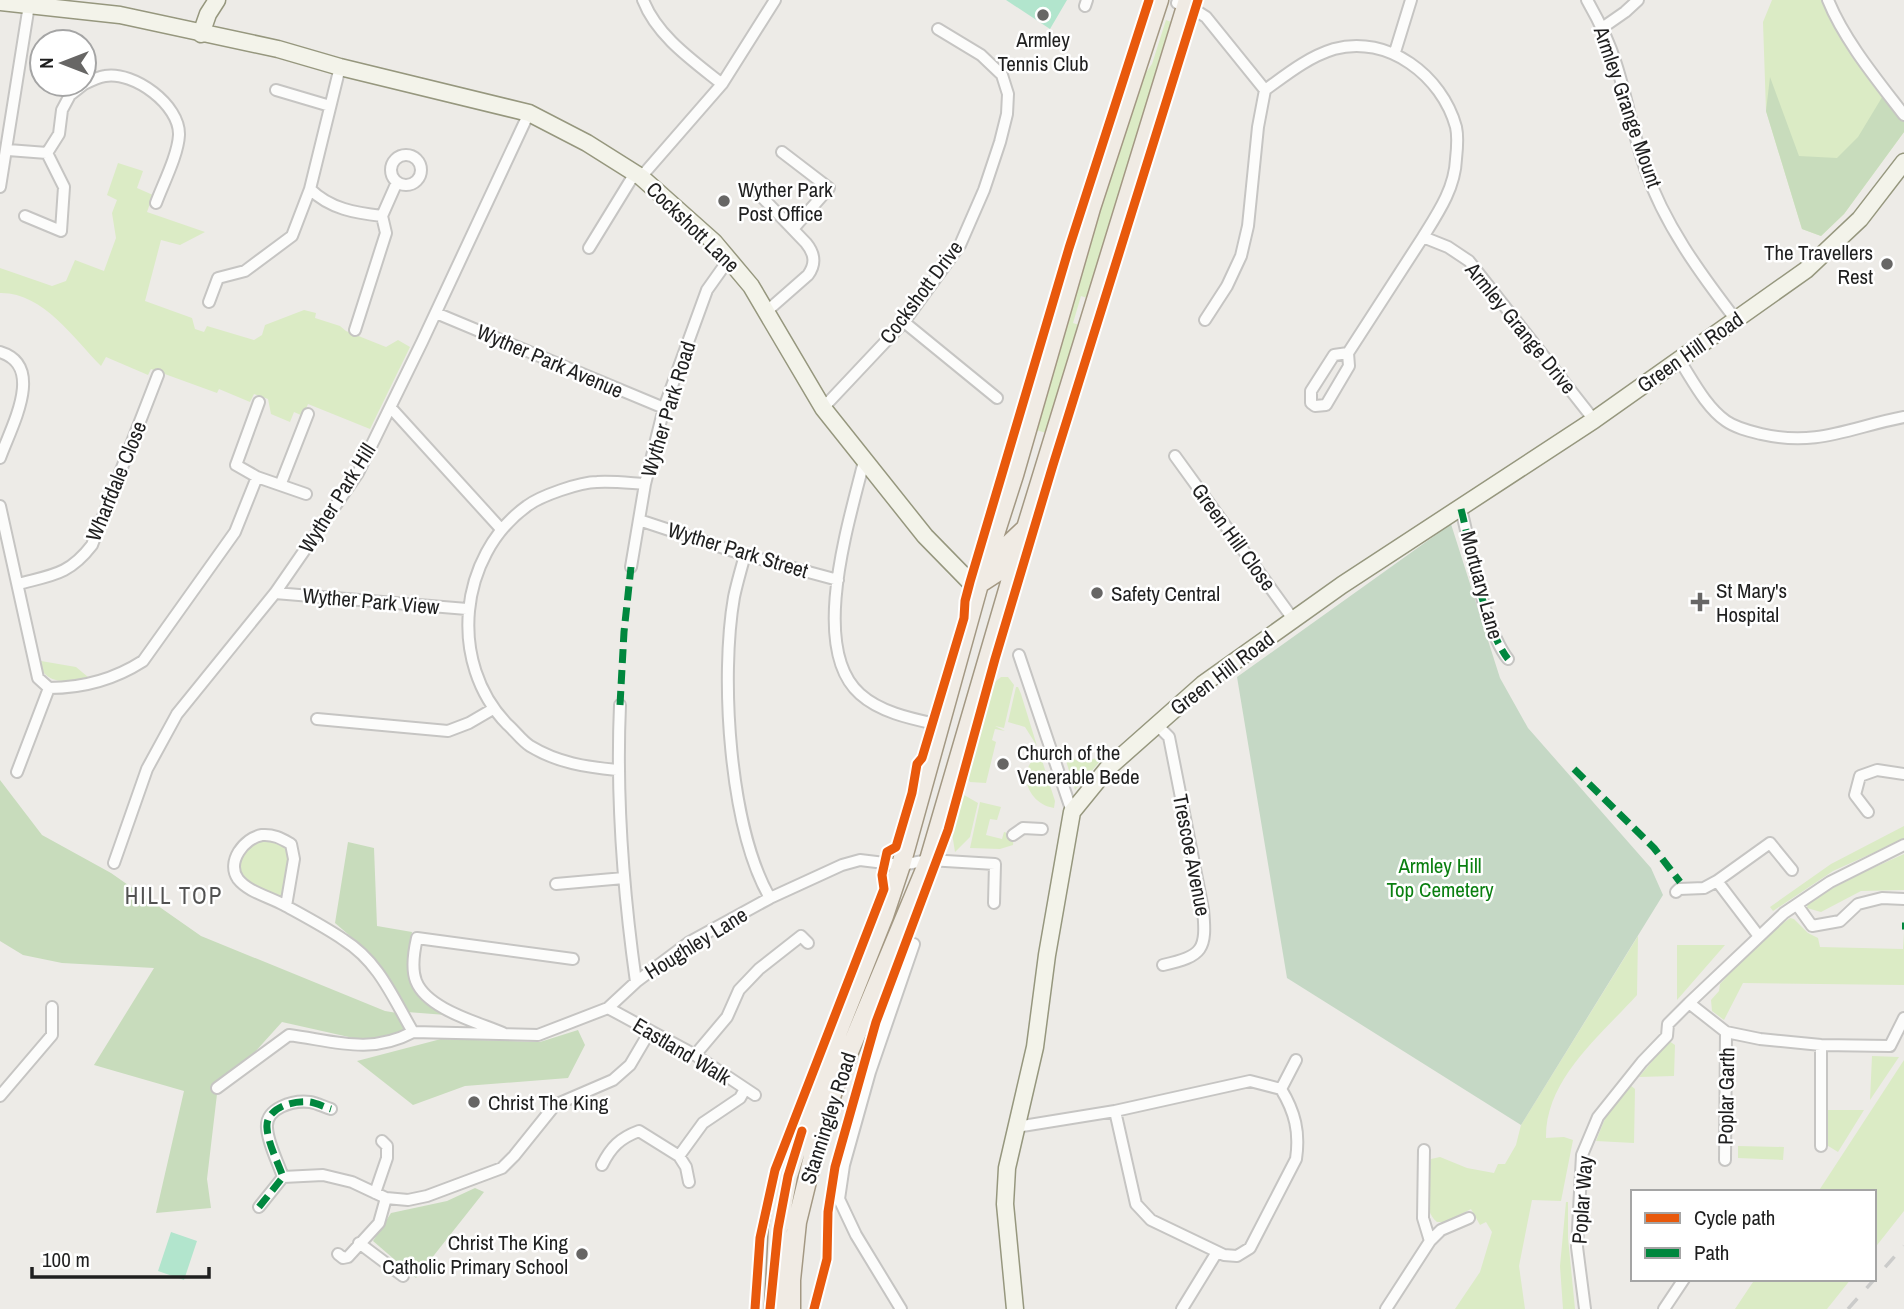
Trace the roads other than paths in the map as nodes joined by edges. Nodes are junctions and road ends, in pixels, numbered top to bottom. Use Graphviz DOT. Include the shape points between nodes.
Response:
graph roads {
  1 [pos="217,0"];
  2 [pos="643,0"];
  3 [pos="775,0"];
  4 [pos="1412,0"];
  5 [pos="1587,0"];
  6 [pos="1638,0"];
  7 [pos="1828,0"];
  8 [pos="0,2"];
  9 [pos="1172,3"];
  10 [pos="29,5"];
  11 [pos="1602,27"];
  12 [pos="938,29"];
  13 [pos="201,34"];
  14 [pos="1395,52"];
  15 [pos="340,67"];
  16 [pos="98,79"];
  17 [pos="722,83"];
  18 [pos="1265,89"];
  19 [pos="276,90"];
  20 [pos="68,98"];
  21 [pos="330,106"];
  22 [pos="529,113"];
  23 [pos="1904,115"];
  24 [pos="8,150"];
  25 [pos="782,152"];
  26 [pos="47,153"];
  27 [pos="1904,162"];
  28 [pos="638,175"];
  29 [pos="397,182"];
  30 [pos="0,187"];
  31 [pos="310,189"];
  32 [pos="759,194"];
  33 [pos="156,203"];
  34 [pos="25,216"];
  35 [pos="382,216"];
  36 [pos="793,229"];
  37 [pos="1423,237"];
  38 [pos="589,248"];
  39 [pos="729,259"];
  40 [pos="209,302"];
  41 [pos="767,311"];
  42 [pos="436,313"];
  43 [pos="1205,320"];
  44 [pos="1736,320"];
  45 [pos="904,322"];
  46 [pos="355,330"];
  47 [pos="0,352"];
  48 [pos="1348,353"];
  49 [pos="1680,361"];
  50 [pos="158,375"];
  51 [pos="997,398"];
  52 [pos="259,402"];
  53 [pos="391,408"];
  54 [pos="664,408"];
  55 [pos="823,408"];
  56 [pos="308,414"];
  57 [pos="1904,417"];
  58 [pos="1594,420"];
  59 [pos="1175,456"];
  60 [pos="0,458"];
  61 [pos="864,461"];
  62 [pos="1047,463"];
  63 [pos="1014,475"];
  64 [pos="257,477"];
  65 [pos="281,483"];
  66 [pos="645,484"];
  67 [pos="306,494"];
  68 [pos="0,506"];
  69 [pos="1461,509"];
  70 [pos="639,520"];
  71 [pos="1026,528"];
  72 [pos="501,529"];
  73 [pos="745,555"];
  74 [pos="631,567"];
  75 [pos="838,580"];
  76 [pos="18,584"];
  77 [pos="979,584"];
  78 [pos="275,593"];
  79 [pos="467,609"];
  80 [pos="1000,616"];
  81 [pos="1293,619"];
  82 [pos="1019,654"];
  83 [pos="1508,659"];
  84 [pos="48,688"];
  85 [pos="620,705"];
  86 [pos="493,709"];
  87 [pos="317,719"];
  88 [pos="1156,724"];
  89 [pos="940,725"];
  90 [pos="617,770"];
  91 [pos="17,772"];
  92 [pos="1904,775"];
  93 [pos="1072,812"];
  94 [pos="1868,812"];
  95 [pos="1042,830"];
  96 [pos="1013,835"];
  97 [pos="1904,845"];
  98 [pos="929,860"];
  99 [pos="114,863"];
  100 [pos="901,865"];
  101 [pos="1792,870"];
  102 [pos="624,878"];
  103 [pos="1717,881"];
  104 [pos="556,884"];
  105 [pos="1676,892"];
  106 [pos="770,898"];
  107 [pos="1904,898"];
  108 [pos="994,903"];
  109 [pos="1797,905"];
  110 [pos="286,906"];
  111 [pos="1758,935"];
  112 [pos="808,943"];
  113 [pos="914,944"];
  114 [pos="573,959"];
  115 [pos="1163,965"];
  116 [pos="636,982"];
  117 [pos="1689,1003"];
  118 [pos="52,1007"];
  119 [pos="608,1008"];
  120 [pos="1904,1018"];
  121 [pos="650,1031"];
  122 [pos="413,1032"];
  123 [pos="1726,1032"];
  124 [pos="509,1035"];
  125 [pos="1821,1045"];
  126 [pos="695,1055"];
  127 [pos="1296,1060"];
  128 [pos="217,1088"];
  129 [pos="1281,1089"];
  130 [pos="0,1096"];
  131 [pos="331,1109"];
  132 [pos="1115,1111"];
  133 [pos="1016,1127"];
  134 [pos="382,1141"];
  135 [pos="1821,1146"];
  136 [pos="1424,1150"];
  137 [pos="679,1156"];
  138 [pos="1725,1160"];
  139 [pos="602,1165"];
  140 [pos="283,1177"];
  141 [pos="690,1182"];
  142 [pos="380,1195"];
  143 [pos="259,1207"];
  144 [pos="1469,1218"];
  145 [pos="1430,1241"];
  146 [pos="359,1243"];
  147 [pos="1217,1252"];
  148 [pos="338,1254"];
  149 [pos="403,1276"];
  150 [pos="791,1280"];
  151 [pos="1683,1281"];
  152 [pos="772,1309"];
  153 [pos="791,1309"];
  154 [pos="796,1309"];
  155 [pos="901,1309"];
  156 [pos="1015,1309"];
  157 [pos="1182,1309"];
  158 [pos="1386,1309"];
  159 [pos="1585,1309"];
  160 [pos="1664,1309"];
  1 -- 13 [label="street"];
  2 -- 17 [label="street" via="664,33"];
  3 -- 17 [label="street"];
  4 -- 14 [label="street"];
  5 -- 11 [label="street, Armley Grange Mount"];
  6 -- 11 [label="street"];
  7 -- 23 [label="street"];
  8 -- 10 [label="street, Cockshott Lane"];
  9 -- 18 [label="street" via="1206,17"];
  9 -- 62 [label="main road, Stanningley Road"];
  9 -- 63 [label="main road, Stanningley Road" via="1135,74"];
  10 -- 13 [label="street, Cockshott Lane" via="120,15"];
  10 -- 24 [label="street"];
  11 -- 44 [label="street, Armley Grange Mount" via="1646,170 1694,264"];
  12 -- 45 [label="street, Cockshott Drive" via="981,55 1002,75 1008,94 1007,114 984,190 960,245"];
  13 -- 15 [label="street, Cockshott Lane"];
  14 -- 18 [label="street" via="1335,49 1303,62"];
  14 -- 37 [label="street" via="1428,77 1457,128 1457,162 1445,201"];
  15 -- 21 [label="street"];
  15 -- 22 [label="street, Cockshott Lane"];
  16 -- 33 [label="street" via="125,78 157,95 174,112 179,140"];
  17 -- 28 [label="street"];
  18 -- 43 [label="street" via="1241,256"];
  19 -- 21 [label="street"];
  20 -- 26 [label="street" via="59,134"];
  21 -- 31 [label="street"];
  22 -- 28 [label="street, Cockshott Lane"];
  22 -- 42 [label="street, Wyther Park Hill"];
  24 -- 26 [label="street"];
  24 -- 30 [label="street"];
  25 -- 36 [label="street" via="829,188"];
  26 -- 34 [label="street" via="64,187 61,231"];
  27 -- 44 [label="street, Green Hill Road" via="1860,219 1806,270"];
  28 -- 38 [label="street"];
  28 -- 39 [label="street, Cockshott Lane" via="680,209"];
  29 -- 35 [label="street"];
  31 -- 35 [label="street" via="351,212"];
  31 -- 40 [label="street" via="292,236 244,271 218,278"];
  32 -- 36 [label="street"];
  35 -- 46 [label="street" via="386,233"];
  36 -- 41 [label="street" via="812,250 812,269"];
  37 -- 48 [label="street"];
  37 -- 58 [label="street, Armley Grange Drive" via="1469,261"];
  39 -- 41 [label="street, Cockshott Lane"];
  39 -- 54 [label="street, Wyther Park Road" via="707,290"];
  41 -- 55 [label="street, Cockshott Lane"];
  42 -- 53 [label="street, Wyther Park Hill"];
  42 -- 54 [label="street, Wyther Park Avenue"];
  44 -- 49 [label="street, Green Hill Road"];
  45 -- 51 [label="street"];
  45 -- 55 [label="street, Cockshott Drive"];
  47 -- 60 [label="street" via="11,355 23,373 25,387"];
  48 -- 48 [label="street" via="1349,366 1326,405 1315,406 1311,391 1334,355"];
  49 -- 57 [label="street" via="1725,421 1765,435 1817,439"];
  49 -- 58 [label="street, Green Hill Road"];
  50 -- 76 [label="street, Wharfdale Close" via="92,545 79,562 60,573"];
  52 -- 64 [label="street" via="236,465"];
  53 -- 72 [label="street"];
  53 -- 78 [label="street, Wyther Park Hill" via="358,473"];
  54 -- 66 [label="street, Wyther Park Road"];
  55 -- 61 [label="street, Cockshott Lane"];
  56 -- 65 [label="street"];
  58 -- 69 [label="street, Green Hill Road"];
  59 -- 81 [label="street, Green Hill Close"];
  61 -- 75 [label="street"];
  61 -- 77 [label="street, Cockshott Lane" via="925,536 970,582"];
  62 -- 63 [label="main road" via="1030,461"];
  62 -- 71 [label="main road, Stanningley Road"];
  63 -- 77 [label="main road, Stanningley Road"];
  64 -- 65 [label="street"];
  64 -- 84 [label="street" via="235,532 143,662 121,675"];
  65 -- 67 [label="street"];
  66 -- 70 [label="street, Wyther Park Road"];
  66 -- 72 [label="street" via="594,481 528,505"];
  68 -- 76 [label="street"];
  69 -- 81 [label="street, Green Hill Road"];
  69 -- 83 [label="street, Mortuary Lane" via="1488,616 1499,648"];
  70 -- 73 [label="street, Wyther Park Street"];
  70 -- 74 [label="street, Wyther Park Road"];
  71 -- 77 [label="main road" via="1007,546 999,571"];
  71 -- 80 [label="main road, Stanningley Road"];
  72 -- 79 [label="street" via="484,556"];
  73 -- 75 [label="street, Wyther Park Street"];
  73 -- 106 [label="street" via="730,636 732,748 746,835 758,877"];
  75 -- 89 [label="street" via="835,636 849,681 880,708"];
  76 -- 84 [label="street" via="38,678"];
  77 -- 80 [label="main road"];
  77 -- 89 [label="main road, Stanningley Road"];
  78 -- 79 [label="street, Wyther Park View"];
  78 -- 99 [label="street, Wyther Park Hill" via="177,714 147,769"];
  79 -- 86 [label="street" via="469,646"];
  80 -- 98 [label="main road, Stanningley Road"];
  81 -- 88 [label="street, Green Hill Road"];
  82 -- 93 [label="street"];
  84 -- 91 [label="street"];
  85 -- 90 [label="street"];
  86 -- 87 [label="street" via="448,731"];
  86 -- 90 [label="street" via="528,744 551,757 578,766"];
  88 -- 93 [label="street, Green Hill Road" via="1107,769"];
  88 -- 115 [label="street, Trescoe Avenue" via="1169,737 1206,936 1203,948 1190,959"];
  89 -- 100 [label="main road, Stanningley Road"];
  90 -- 102 [label="street"];
  92 -- 94 [label="street" via="1877,770 1860,776 1855,794"];
  93 -- 133 [label="street, Green Hill Road" via="1035,1047"];
  95 -- 96 [label="street" via="1023,828"];
  97 -- 109 [label="street, Poplar Way" via="1830,882"];
  98 -- 100 [label="street, Houghley Lane"];
  98 -- 108 [label="street, Houghley Lane" via="995,864"];
  98 -- 150 [label="main road, Stanningley Road" via="820,1128 797,1222"];
  100 -- 106 [label="street, Houghley Lane" via="860,860 842,864"];
  100 -- 152 [label="main road, Stanningley Road" via="817,1084 788,1176 778,1229"];
  101 -- 103 [label="street" via="1770,843"];
  102 -- 104 [label="street"];
  102 -- 116 [label="street"];
  103 -- 105 [label="street"];
  103 -- 111 [label="street"];
  106 -- 116 [label="street, Houghley Lane" via="688,943"];
  107 -- 109 [label="street" via="1858,904 1840,921 1812,926"];
  109 -- 111 [label="street, Poplar Way"];
  110 -- 110 [label="street" via="242,884 235,875 235,860 249,839 275,835 292,845"];
  110 -- 122 [label="street" via="346,941 367,959 385,981"];
  111 -- 117 [label="street, Poplar Way"];
  112 -- 126 [label="street" via="801,936 759,969 739,990 727,1017"];
  113 -- 155 [label="street, Stanningley Road" via="870,1072 839,1199"];
  114 -- 124 [label="street" via="416,938 414,970 424,994 436,1005"];
  116 -- 119 [label="street, Houghley Lane"];
  117 -- 123 [label="street"];
  117 -- 159 [label="street, Poplar Way" via="1668,1024 1668,1036 1598,1117 1582,1155 1577,1247"];
  118 -- 130 [label="street" via="52,1035"];
  119 -- 121 [label="street, Eastland Walk"];
  119 -- 124 [label="street, Houghley Lane" via="538,1035"];
  120 -- 125 [label="street" via="1890,1046"];
  121 -- 126 [label="street, Eastland Walk"];
  121 -- 142 [label="street" via="630,1065 613,1080 555,1105 502,1168 427,1196 408,1200"];
  122 -- 124 [label="street, Houghley Lane"];
  122 -- 128 [label="street, Houghley Lane" via="370,1046 289,1035"];
  123 -- 125 [label="street"];
  123 -- 138 [label="street, Poplar Garth"];
  125 -- 135 [label="street"];
  126 -- 137 [label="street, Eastland Walk" via="750,1092 704,1123"];
  127 -- 129 [label="street"];
  129 -- 132 [label="street" via="1250,1081"];
  129 -- 147 [label="street" via="1297,1121 1296,1159 1250,1248 1237,1256"];
  131 -- 140 [label="street" via="308,1102 272,1112 267,1129"];
  132 -- 133 [label="street"];
  132 -- 147 [label="street" via="1136,1205 1151,1220"];
  133 -- 156 [label="street, Green Hill Road" via="1005,1205"];
  134 -- 142 [label="street" via="387,1158"];
  136 -- 145 [label="street" via="1423,1218"];
  137 -- 139 [label="street" via="639,1131 623,1137"];
  137 -- 141 [label="street"];
  140 -- 142 [label="street" via="323,1175"];
  140 -- 143 [label="street"];
  142 -- 146 [label="street" via="379,1223"];
  144 -- 145 [label="street" via="1441,1230"];
  145 -- 158 [label="street"];
  146 -- 148 [label="street" via="348,1257"];
  146 -- 149 [label="street"];
  147 -- 157 [label="street"];
  150 -- 153 [label="main road"];
  150 -- 154 [label="main road"];
  151 -- 160 [label="street"];
}
